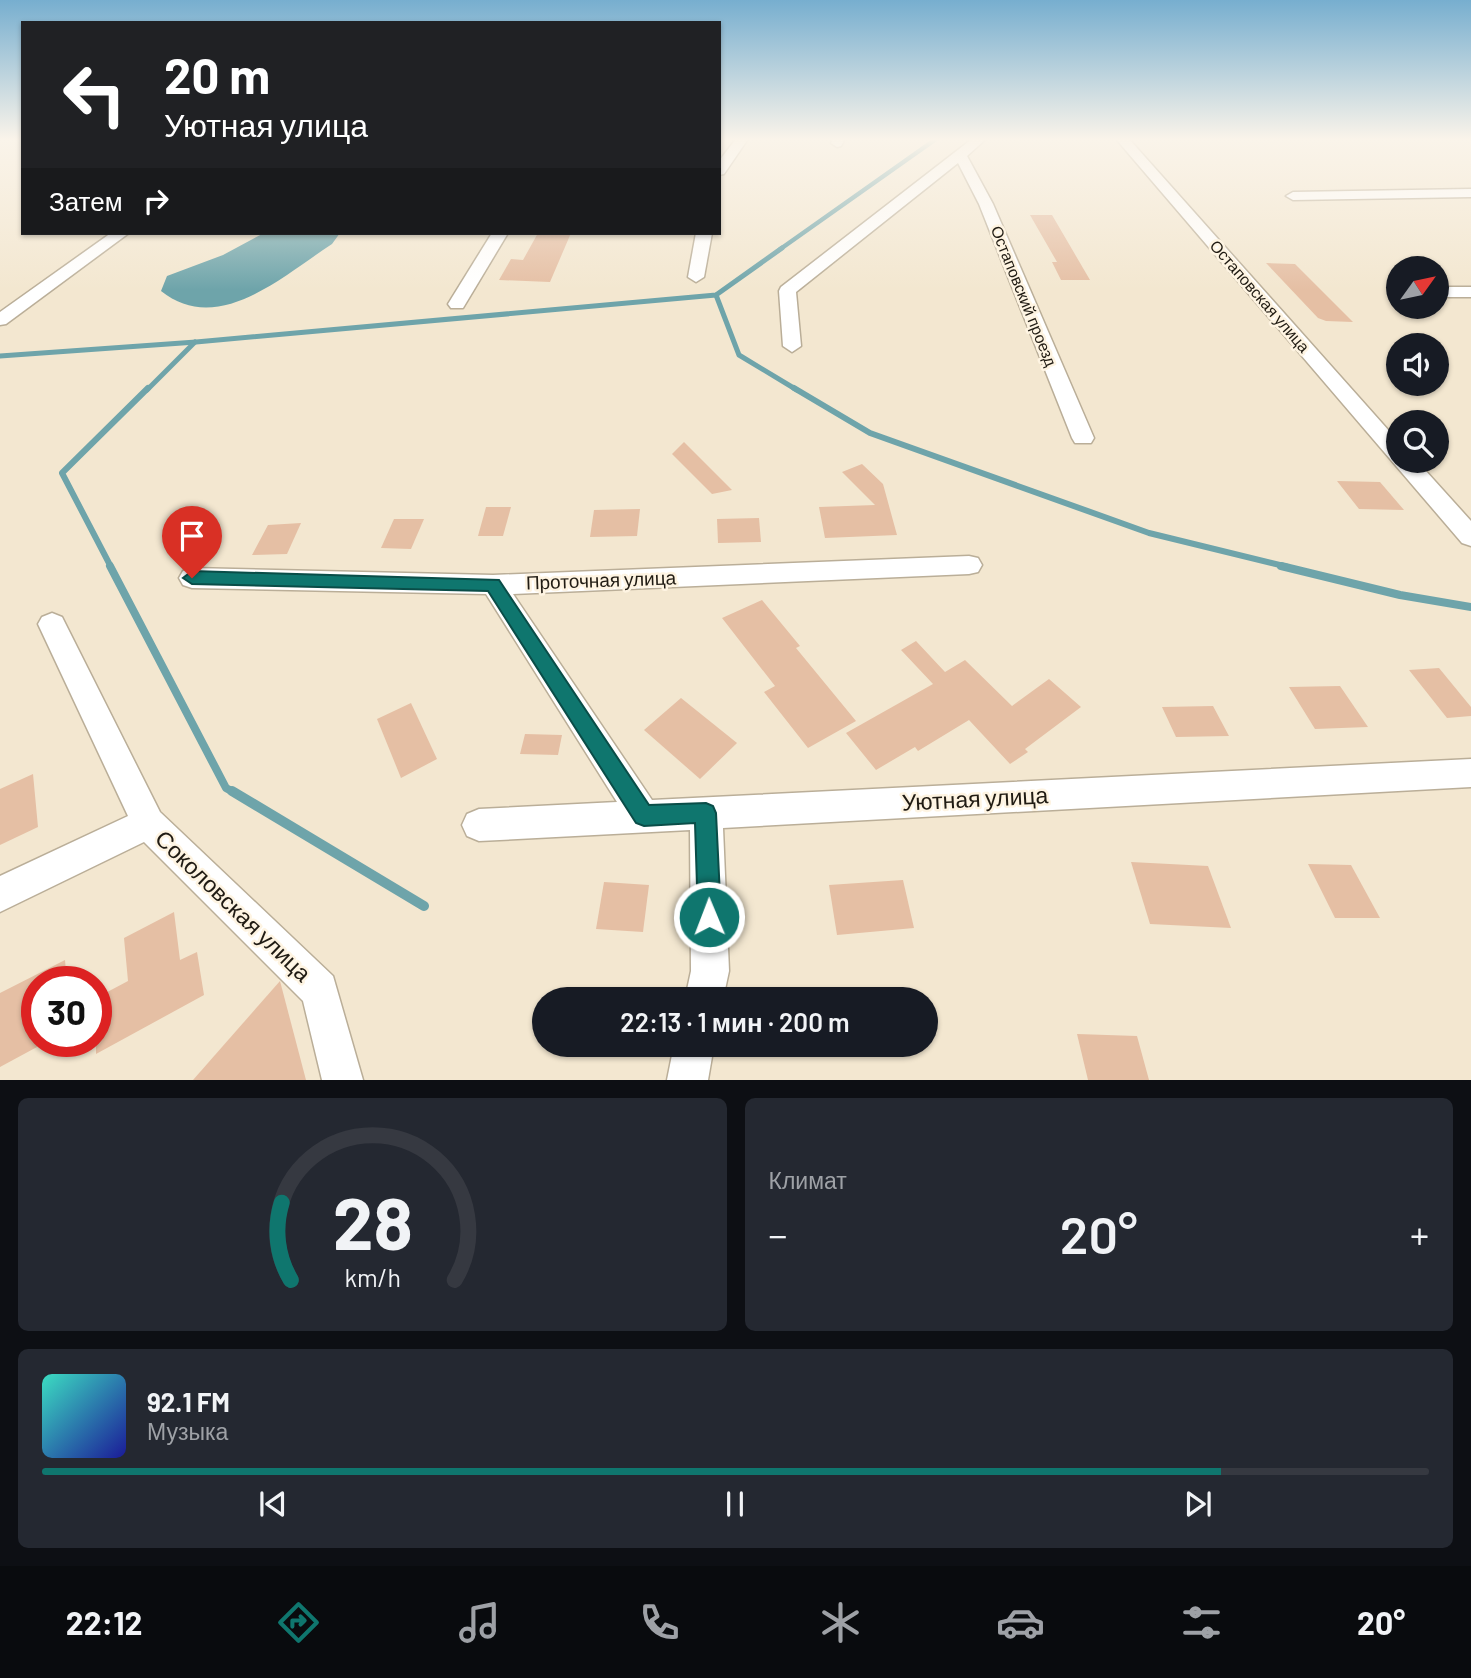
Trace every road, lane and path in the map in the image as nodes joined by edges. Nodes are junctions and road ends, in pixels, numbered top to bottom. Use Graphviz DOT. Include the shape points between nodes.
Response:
graph roads {
  1 [pos="916,189"];
  2 [pos="978,189"];
  3 [pos="1166,189"];
  4 [pos="1471,193"];
  5 [pos="1293,196"];
  6 [pos="118,235"];
  7 [pos="499,235"];
  8 [pos="704,235"];
  9 [pos="696,277"];
  10 [pos="1449,292"];
  11 [pos="1471,292"];
  12 [pos="457,304"];
  13 [pos="0,320"];
  14 [pos="792,346"];
  15 [pos="1083,438"];
  16 [pos="1386,440"];
  17 [pos="1415,473"];
  18 [pos="1471,537"];
  19 [pos="969,565"];
  20 [pos="192,578"];
  21 [pos="493,585"];
  22 [pos="52,624"];
  23 [pos="1471,773"];
  24 [pos="706,813"];
  25 [pos="644,816"];
  26 [pos="148,822"];
  27 [pos="479,825"];
  28 [pos="0,894"];
  29 [pos="707,987"];
  30 [pos="692,1057"];
  31 [pos="343,1080"];
  32 [pos="687,1080"];
  1 -- 14 [label="street" via="787,291"];
  2 -- 15 [label="street, Остаповский проезд"];
  3 -- 16 [label="street, Остаповская улица"];
  4 -- 5 [label="street"];
  6 -- 13 [label="street"];
  7 -- 12 [label="street"];
  8 -- 9 [label="street"];
  10 -- 11 [label="street"];
  17 -- 18 [label="street"];
  19 -- 21 [label="street, Проточная улица"];
  20 -- 21 [label="street, Проточная улица"];
  21 -- 25 [label="street"];
  22 -- 26 [label="street, Соколовская улица"];
  23 -- 24 [label="street, Уютная улица"];
  24 -- 25 [label="street, Уютная улица"];
  24 -- 29 [label="street"];
  25 -- 27 [label="street, Уютная улица"];
  26 -- 28 [label="street"];
  26 -- 31 [label="street, Соколовская улица" via="319,990"];
  30 -- 32 [label="street"];
}
